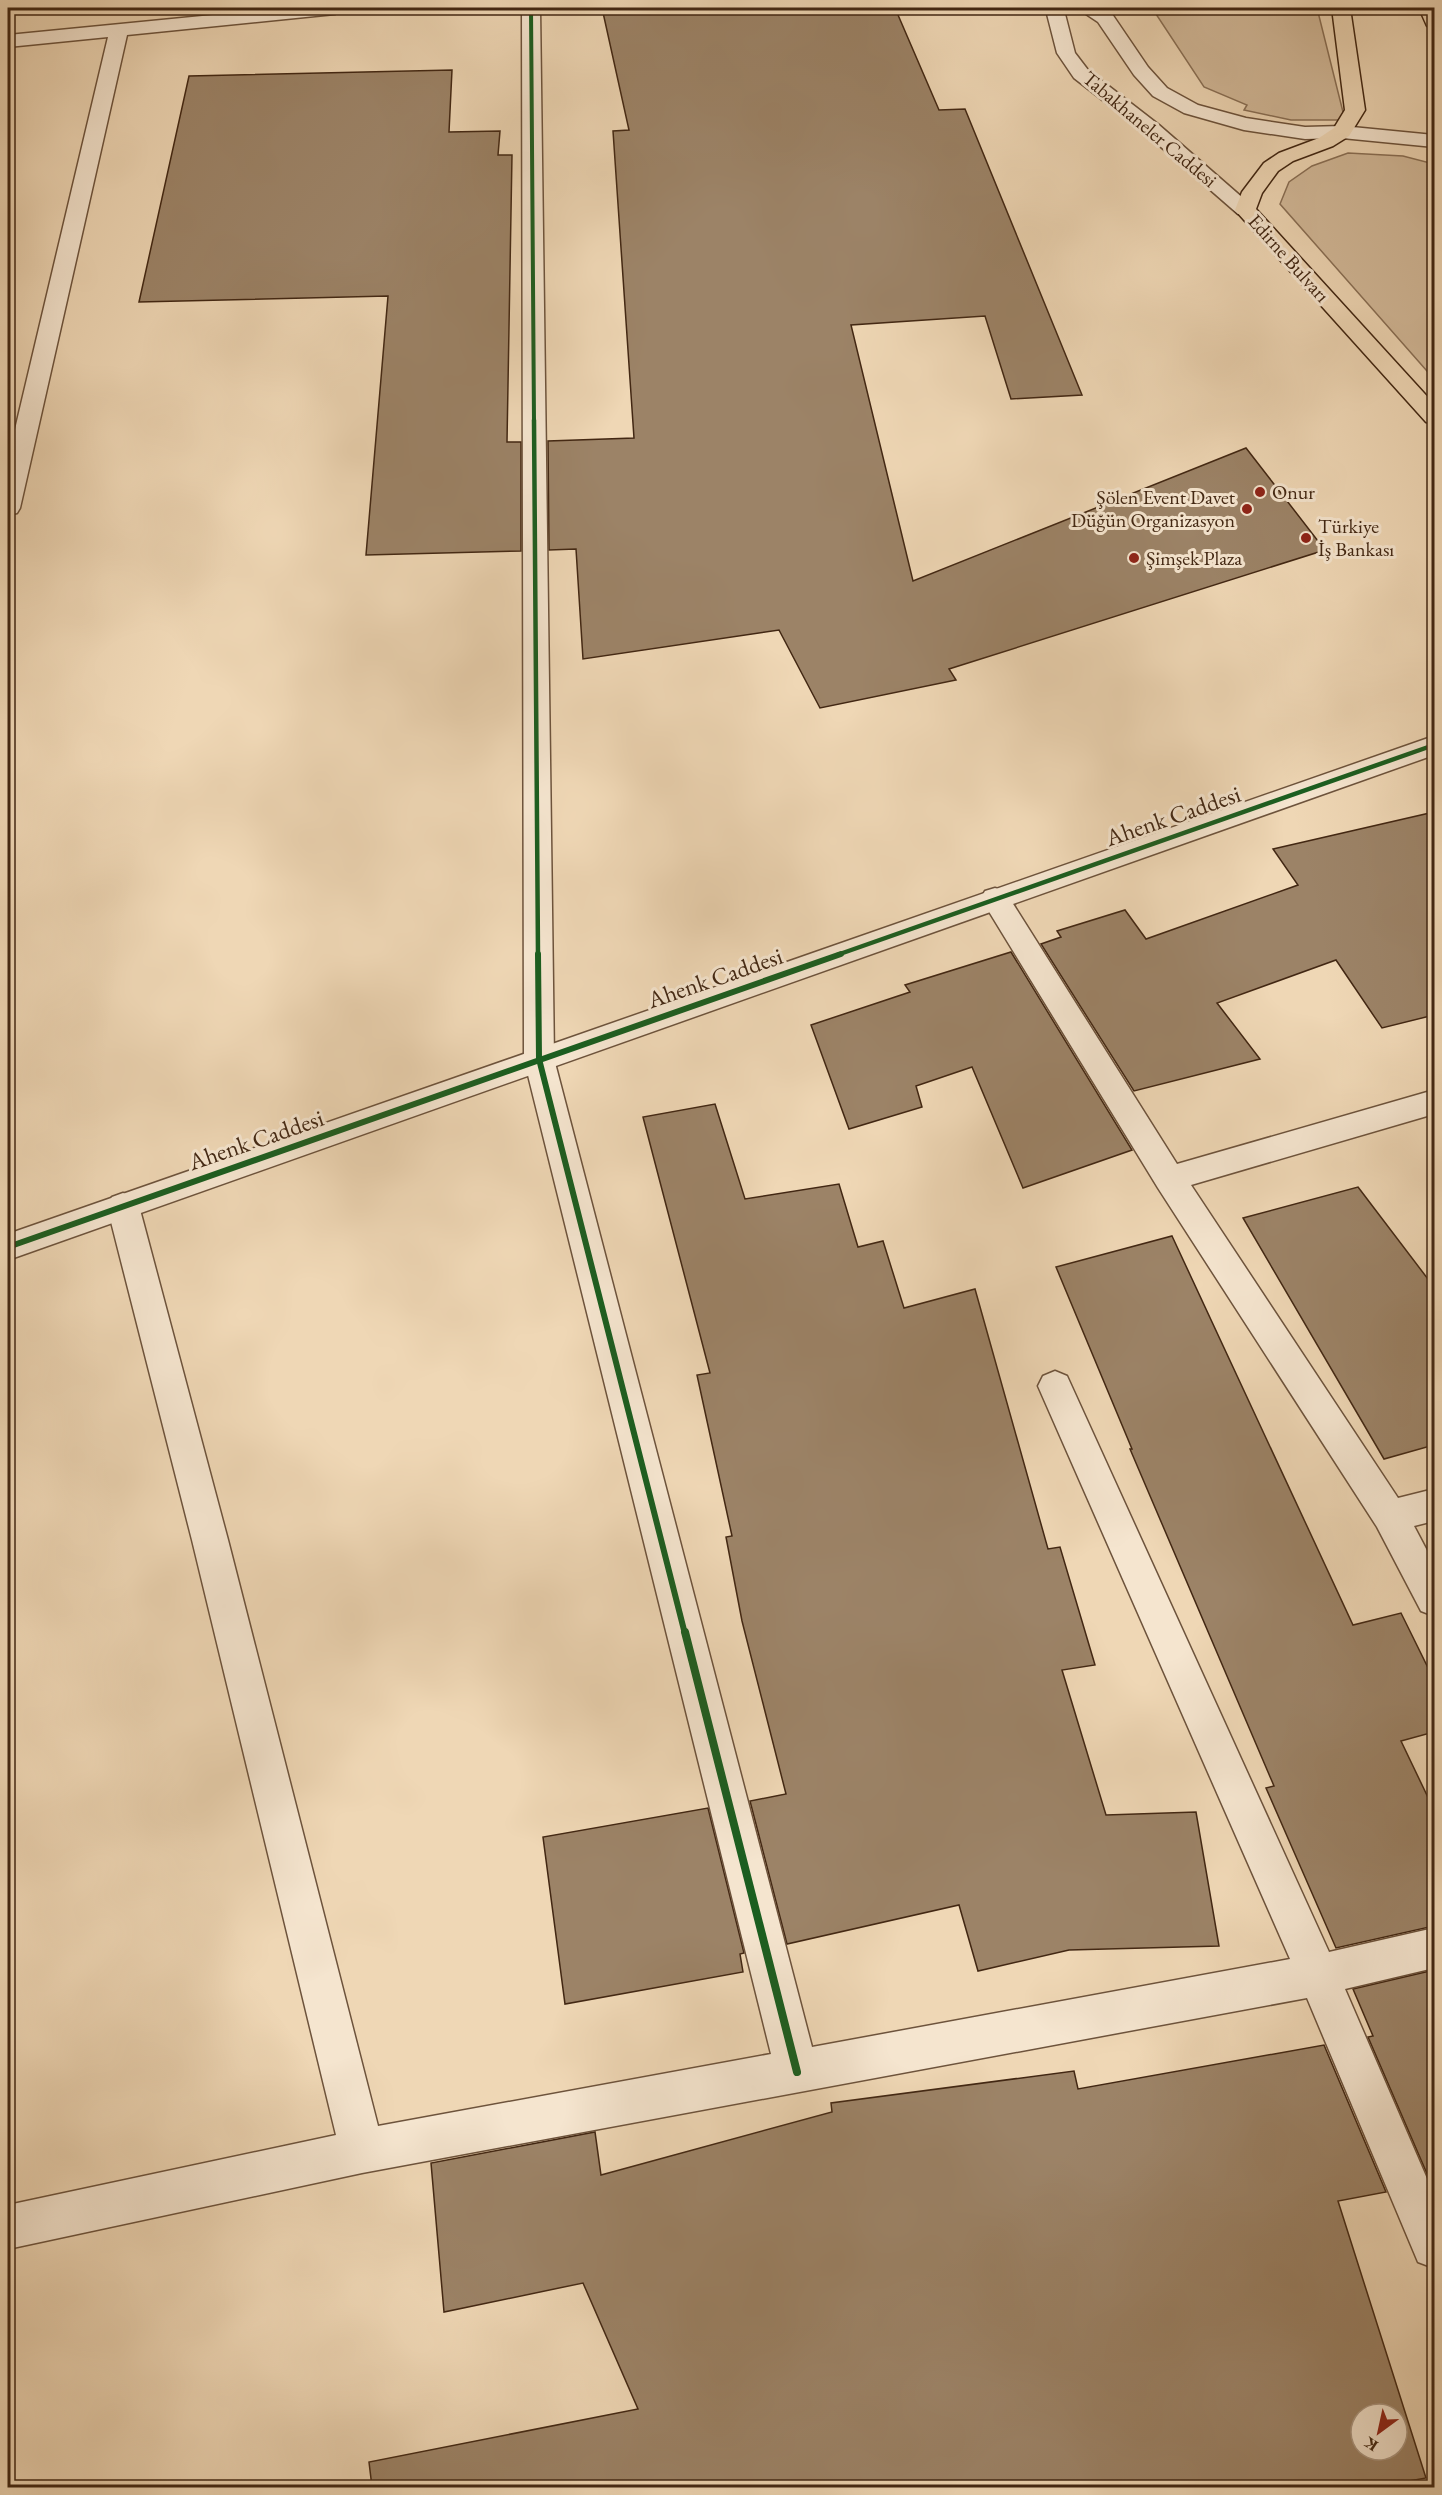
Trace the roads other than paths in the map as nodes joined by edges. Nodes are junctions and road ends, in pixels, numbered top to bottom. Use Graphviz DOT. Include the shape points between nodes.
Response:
graph roads {
  1 [pos="335,8"];
  2 [pos="531,8"];
  3 [pos="1061,8"];
  4 [pos="1086,8"];
  5 [pos="1341,8"];
  6 [pos="1428,8"];
  7 [pos="1434,22"];
  8 [pos="119,30"];
  9 [pos="8,41"];
  10 [pos="1191,109"];
  11 [pos="1141,120"];
  12 [pos="1342,132"];
  13 [pos="1434,141"];
  14 [pos="1245,210"];
  15 [pos="1434,417"];
  16 [pos="8,508"];
  17 [pos="1434,745"];
  18 [pos="996,898"];
  19 [pos="539,1059"];
  20 [pos="1434,1102"];
  21 [pos="1169,1179"];
  22 [pos="123,1206"];
  23 [pos="8,1246"];
  24 [pos="1055,1386"];
  25 [pos="1434,1505"];
  26 [pos="1390,1516"];
  27 [pos="1434,1599"];
  28 [pos="1434,1948"];
  29 [pos="1318,1975"];
  30 [pos="797,2072"];
  31 [pos="362,2151"];
  32 [pos="8,2227"];
  33 [pos="1434,2246"];
  1 -- 8 [label="street"];
  2 -- 19 [label="street"];
  3 -- 11 [label="street, Tabakhaneler Caddesi" via="1056,14 1066,53 1082,74"];
  4 -- 10 [label="street, Tabakhaneler Caddesi" via="1105,18 1160,92"];
  5 -- 12 [label="highway" via="1355,110"];
  6 -- 7 [label="highway"];
  8 -- 9 [label="street"];
  8 -- 16 [label="street"];
  10 -- 11 [label="street" via="1155,113"];
  10 -- 12 [label="street, Tabakhaneler Caddesi" via="1244,124 1294,132"];
  11 -- 14 [label="street, Tabakhaneler Caddesi"];
  12 -- 13 [label="street, Tabakhaneler Caddesi"];
  12 -- 14 [label="highway, Edirne Bulvarı" via="1271,167 1252,192"];
  14 -- 15 [label="highway, Edirne Bulvarı"];
  17 -- 18 [label="street, Ahenk Caddesi"];
  18 -- 19 [label="street, Ahenk Caddesi"];
  18 -- 21 [label="street"];
  19 -- 22 [label="street, Ahenk Caddesi"];
  19 -- 30 [label="street"];
  20 -- 21 [label="street"];
  21 -- 26 [label="street"];
  22 -- 23 [label="street, Ahenk Caddesi"];
  22 -- 31 [label="street"];
  24 -- 29 [label="street"];
  25 -- 26 [label="street"];
  26 -- 27 [label="street"];
  28 -- 29 [label="street"];
  29 -- 30 [label="street"];
  29 -- 33 [label="street"];
  30 -- 31 [label="street"];
  31 -- 32 [label="street"];
}
